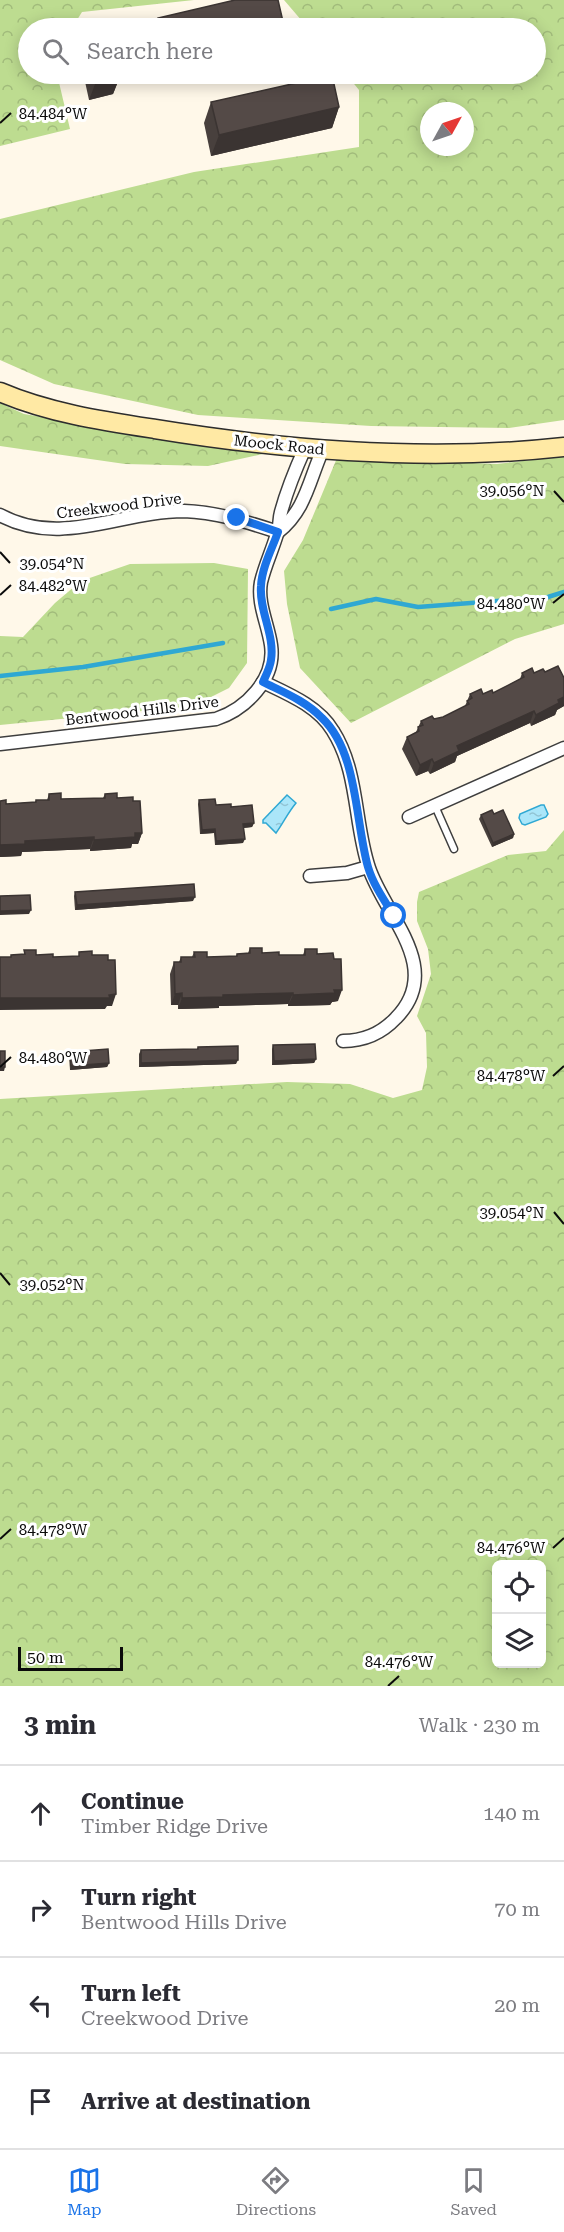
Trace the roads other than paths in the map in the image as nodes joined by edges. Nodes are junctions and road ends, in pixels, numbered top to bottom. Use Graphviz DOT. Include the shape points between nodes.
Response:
graph roads {
  1 [pos="0,392"];
  2 [pos="564,447"];
  3 [pos="305,448"];
  4 [pos="323,449"];
  5 [pos="0,515"];
  6 [pos="278,532"];
  7 [pos="263,682"];
  8 [pos="0,744"];
  9 [pos="564,748"];
  10 [pos="435,806"];
  11 [pos="409,817"];
  12 [pos="454,849"];
  13 [pos="368,867"];
  14 [pos="310,876"];
  15 [pos="343,1041"];
  1 -- 3 [label="main road, Moock Road" via="107,422"];
  2 -- 4 [label="main road, Moock Road" via="444,454"];
  3 -- 4 [label="main road, Moock Road"];
  3 -- 6 [label="street, Bentwood Hills Drive"];
  4 -- 6 [label="street, Bentwood Hills Drive" via="302,503 291,522"];
  5 -- 6 [label="street, Creekwood Drive" via="40,529 64,530 185,512 237,518"];
  6 -- 7 [label="street, Bentwood Hills Drive" via="261,585 261,604 272,647 271,663"];
  7 -- 8 [label="street, Bentwood Hills Drive" via="246,703 232,714 216,719"];
  7 -- 13 [label="street" via="295,697 333,730 349,774"];
  9 -- 10 [label="street"];
  10 -- 11 [label="street"];
  10 -- 12 [label="lane"];
  13 -- 14 [label="street"];
  13 -- 15 [label="street" via="405,935 414,981 403,1011 391,1023 363,1039"];
}
